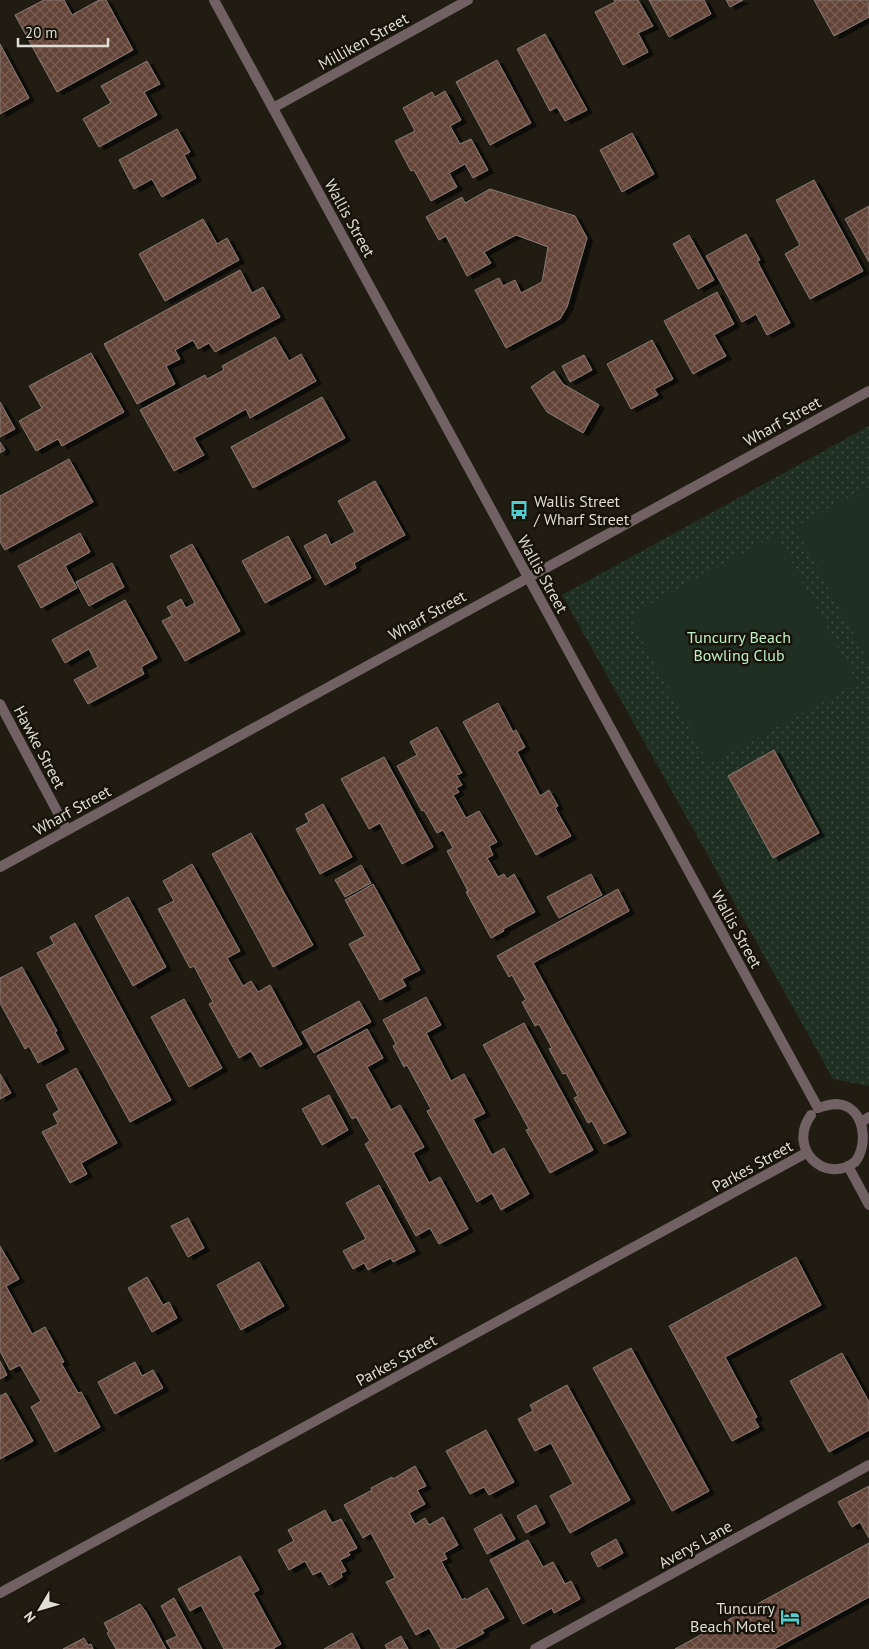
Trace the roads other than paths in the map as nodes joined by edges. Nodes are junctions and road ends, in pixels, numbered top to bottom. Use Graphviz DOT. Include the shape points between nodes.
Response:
graph roads {
  1 [pos="214,0"];
  2 [pos="468,0"];
  3 [pos="273,108"];
  4 [pos="869,391"];
  5 [pos="528,577"];
  6 [pos="0,704"];
  7 [pos="68,830"];
  8 [pos="0,867"];
  9 [pos="814,1112"];
  10 [pos="866,1119"];
  11 [pos="806,1153"];
  12 [pos="848,1166"];
  13 [pos="869,1205"];
  14 [pos="869,1465"];
  15 [pos="0,1593"];
  16 [pos="535,1649"];
  1 -- 3 [label="street, Wallis Street"];
  2 -- 3 [label="street, Milliken Street"];
  3 -- 5 [label="street, Wallis Street"];
  4 -- 5 [label="street, Wharf Street"];
  5 -- 7 [label="street, Wharf Street"];
  5 -- 9 [label="street, Wallis Street"];
  6 -- 7 [label="street, Hawke Street"];
  7 -- 8 [label="street, Wharf Street"];
  9 -- 10 [label="street" via="838,1104"];
  9 -- 11 [label="street" via="804,1123 802,1133"];
  10 -- 12 [label="street" via="863,1152"];
  11 -- 12 [label="street" via="820,1166 839,1169"];
  11 -- 15 [label="street, Parkes Street"];
  12 -- 13 [label="street"];
  14 -- 16 [label="street, Averys Lane"];
}
